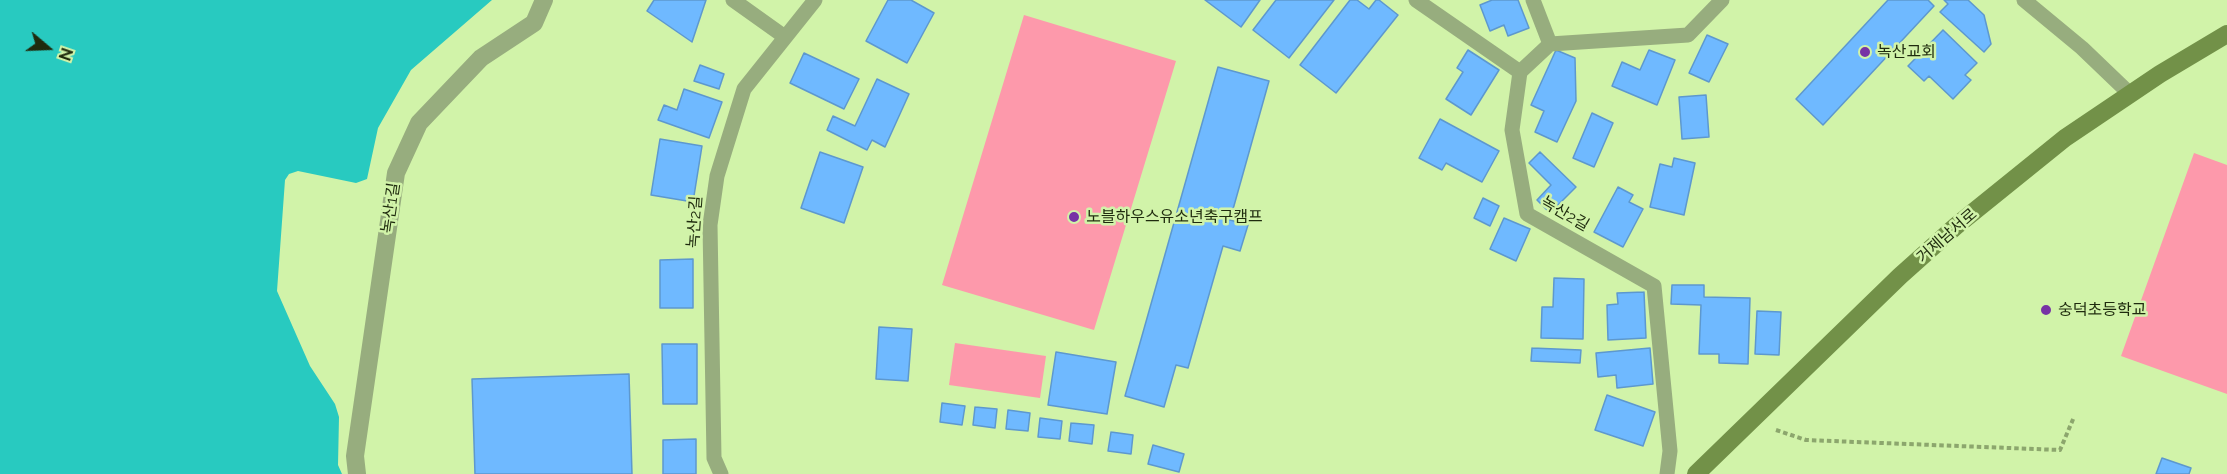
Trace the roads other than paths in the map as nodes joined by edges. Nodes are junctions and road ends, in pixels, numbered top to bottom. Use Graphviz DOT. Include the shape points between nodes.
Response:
graph roads {
  1 [pos="544,0"];
  2 [pos="733,0"];
  3 [pos="815,0"];
  4 [pos="1416,0"];
  5 [pos="1533,0"];
  6 [pos="1722,0"];
  7 [pos="2024,0"];
  8 [pos="2227,34"];
  9 [pos="785,37"];
  10 [pos="1551,44"];
  11 [pos="1520,72"];
  12 [pos="2130,94"];
  13 [pos="357,474"];
  14 [pos="721,474"];
  15 [pos="1667,474"];
  16 [pos="1696,474"];
  1 -- 13 [label="street, 녹산1길" via="534,22 481,58 419,123 396,173 355,456"];
  2 -- 9 [label="lane"];
  3 -- 9 [label="lane, 녹산2길"];
  4 -- 11 [label="lane"];
  5 -- 10 [label="lane"];
  6 -- 10 [label="lane" via="1688,35"];
  7 -- 12 [label="lane"];
  8 -- 12 [label="main road, 거제남서로"];
  9 -- 14 [label="lane, 녹산2길" via="744,89 717,176 710,225 714,458"];
  10 -- 11 [label="lane"];
  11 -- 15 [label="lane, 녹산2길" via="1512,130 1527,214 1654,286 1670,451"];
  12 -- 16 [label="main road, 거제남서로" via="2065,138 1956,226"];
}
